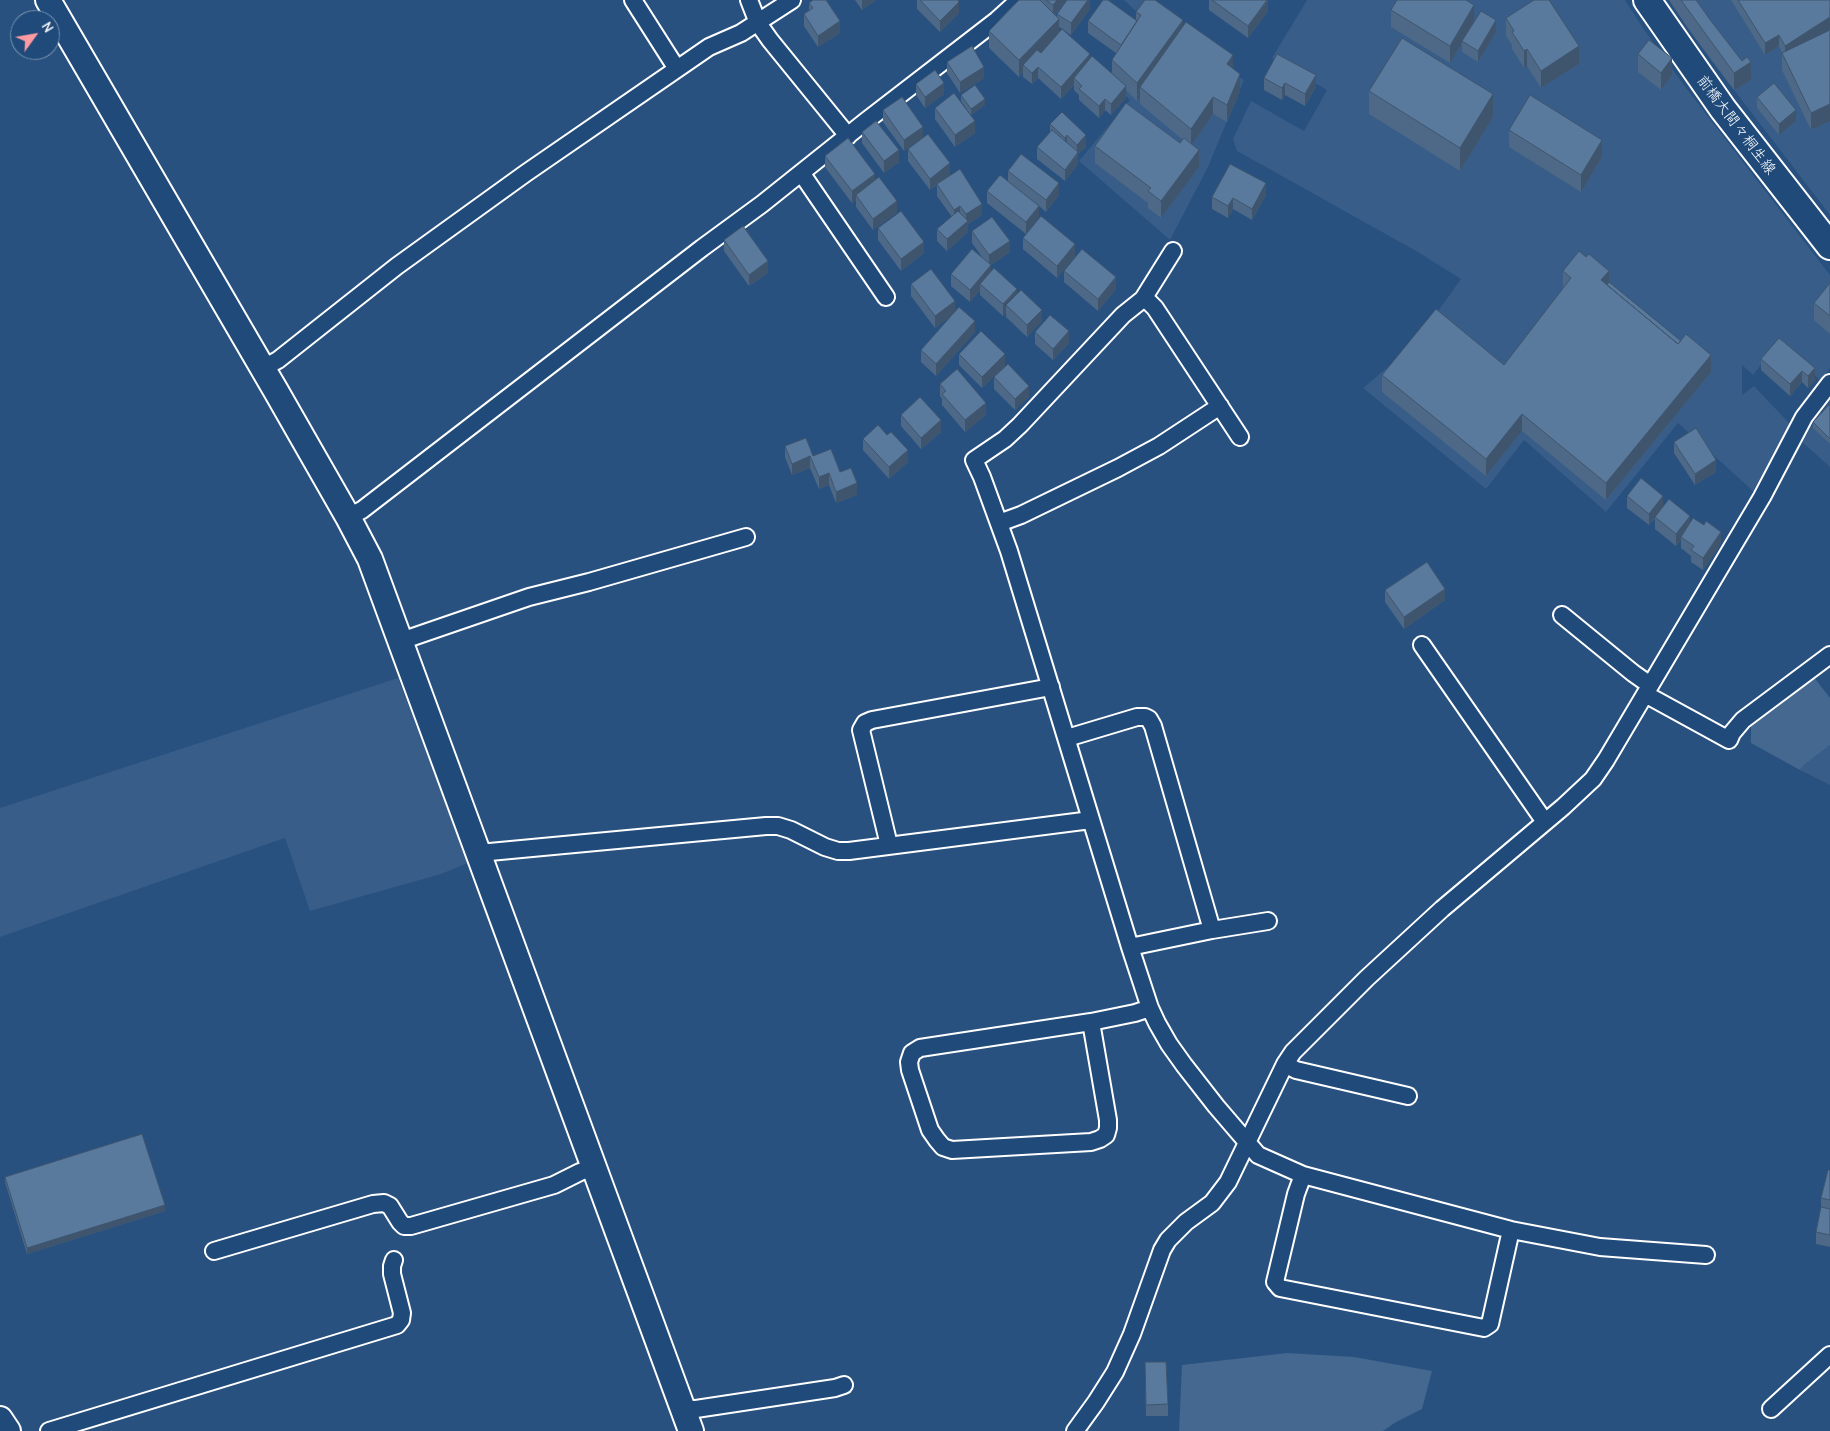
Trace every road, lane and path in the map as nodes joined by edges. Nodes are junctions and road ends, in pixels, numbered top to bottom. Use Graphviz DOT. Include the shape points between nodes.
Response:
graph roads {
  1 [pos="48,0"];
  2 [pos="633,0"];
  3 [pos="749,0"];
  4 [pos="792,0"];
  5 [pos="1019,0"];
  6 [pos="1646,0"];
  7 [pos="758,22"];
  8 [pos="677,69"];
  9 [pos="848,136"];
  10 [pos="802,174"];
  11 [pos="1830,246"];
  12 [pos="1173,251"];
  13 [pos="886,297"];
  14 [pos="1144,299"];
  15 [pos="263,368"];
  16 [pos="1830,383"];
  17 [pos="1220,406"];
  18 [pos="1240,437"];
  19 [pos="348,517"];
  20 [pos="999,523"];
  21 [pos="746,537"];
  22 [pos="1562,615"];
  23 [pos="401,641"];
  24 [pos="1422,644"];
  25 [pos="1830,655"];
  26 [pos="1051,687"];
  27 [pos="1647,689"];
  28 [pos="1067,738"];
  29 [pos="1091,820"];
  30 [pos="1545,822"];
  31 [pos="889,845"];
  32 [pos="479,853"];
  33 [pos="1268,921"];
  34 [pos="1212,930"];
  35 [pos="1130,947"];
  36 [pos="1150,1008"];
  37 [pos="1091,1022"];
  38 [pos="1285,1064"];
  39 [pos="1408,1096"];
  40 [pos="1248,1144"];
  41 [pos="594,1167"];
  42 [pos="1303,1175"];
  43 [pos="1511,1230"];
  44 [pos="214,1251"];
  45 [pos="1706,1254"];
  46 [pos="394,1260"];
  47 [pos="1830,1355"];
  48 [pos="844,1385"];
  49 [pos="1771,1409"];
  50 [pos="0,1419"];
  51 [pos="687,1420"];
  52 [pos="8,1431"];
  53 [pos="49,1431"];
  54 [pos="1075,1431"];
  1 -- 15 [label="street"];
  2 -- 8 [label="street"];
  3 -- 7 [label="street"];
  4 -- 7 [label="street"];
  5 -- 9 [label="street" via="998,20"];
  6 -- 11 [label="main road, 前橋大間々桐生線" via="1723,109"];
  7 -- 8 [label="street" via="709,47"];
  7 -- 9 [label="street"];
  8 -- 15 [label="street" via="428,244 278,360"];
  9 -- 10 [label="street"];
  10 -- 13 [label="street"];
  10 -- 19 [label="street"];
  12 -- 14 [label="street"];
  14 -- 17 [label="street" via="1155,308"];
  14 -- 20 [label="street" via="1123,315 1020,425 974,460"];
  15 -- 19 [label="street"];
  16 -- 27 [label="street" via="1804,417 1762,497"];
  17 -- 18 [label="street"];
  17 -- 20 [label="street" via="1142,455"];
  19 -- 23 [label="street" via="370,559"];
  20 -- 26 [label="street"];
  21 -- 23 [label="street" via="529,597"];
  22 -- 27 [label="street" via="1633,673"];
  23 -- 32 [label="street"];
  24 -- 30 [label="street"];
  25 -- 27 [label="street" via="1743,720 1729,740"];
  26 -- 28 [label="street"];
  26 -- 31 [label="street" via="865,723 861,730"];
  27 -- 30 [label="street" via="1593,779"];
  28 -- 29 [label="street"];
  28 -- 34 [label="street" via="1137,717 1149,719"];
  29 -- 31 [label="street"];
  29 -- 35 [label="street"];
  30 -- 38 [label="street" via="1367,978"];
  31 -- 32 [label="street" via="838,851 791,830 766,826"];
  32 -- 41 [label="street"];
  33 -- 34 [label="street"];
  34 -- 35 [label="street"];
  35 -- 36 [label="street"];
  36 -- 37 [label="street"];
  36 -- 40 [label="street" via="1184,1065"];
  37 -- 37 [label="street" via="920,1048 912,1053 910,1070 936,1140 952,1150 1100,1140 1106,1135 1108,1120"];
  38 -- 39 [label="street" via="1296,1070"];
  38 -- 40 [label="street"];
  40 -- 42 [label="street" via="1263,1158"];
  40 -- 54 [label="street" via="1218,1196 1168,1240 1115,1372"];
  41 -- 44 [label="street" via="554,1185 411,1226 404,1226 390,1206 373,1204"];
  41 -- 51 [label="street"];
  42 -- 43 [label="street"];
  42 -- 43 [label="street" via="1275,1282 1280,1288 1484,1328 1490,1324"];
  43 -- 45 [label="street" via="1600,1247"];
  46 -- 53 [label="street" via="392,1274 402,1313 397,1324"];
  47 -- 49 [label="street"];
  48 -- 51 [label="street" via="724,1405"];
  50 -- 52 [label="street"];
}
